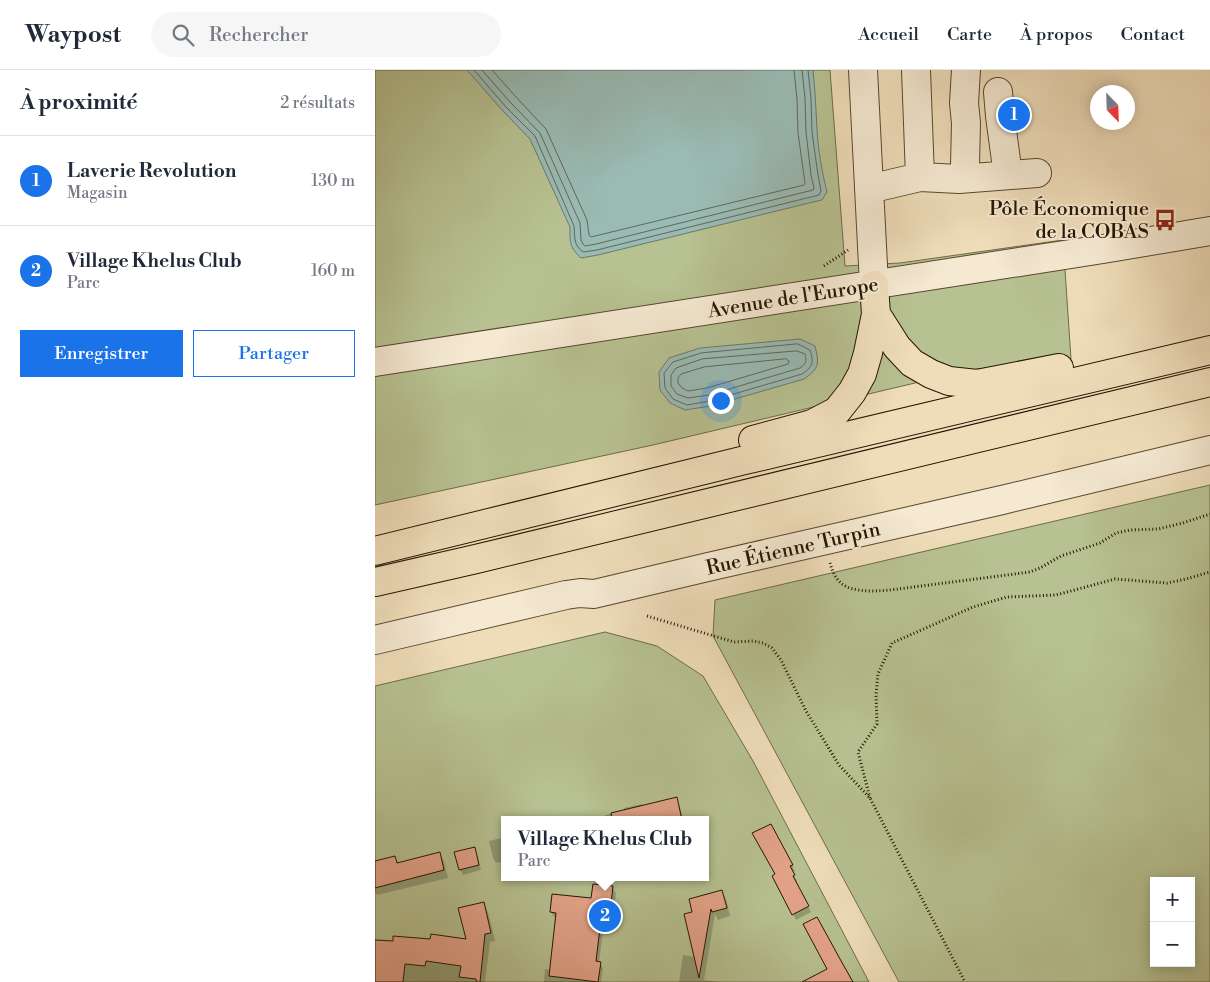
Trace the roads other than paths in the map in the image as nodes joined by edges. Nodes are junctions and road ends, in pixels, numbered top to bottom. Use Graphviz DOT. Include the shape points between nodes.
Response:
graph roads {
  1 [pos="863,70"];
  2 [pos="916,70"];
  3 [pos="966,70"];
  4 [pos="966,123"];
  5 [pos="1037,173"];
  6 [pos="1008,175"];
  7 [pos="920,178"];
  8 [pos="965,178"];
  9 [pos="869,189"];
  10 [pos="1210,231"];
  11 [pos="874,285"];
  12 [pos="877,314"];
  13 [pos="1210,350"];
  14 [pos="375,362"];
  15 [pos="1155,363"];
  16 [pos="1210,382"];
  17 [pos="1210,450"];
  18 [pos="582,500"];
  19 [pos="375,551"];
  20 [pos="375,582"];
  21 [pos="375,640"];
  1 -- 9 [label="street"];
  2 -- 7 [label="street"];
  3 -- 4 [label="street"];
  4 -- 6 [label="street" via="999,104"];
  4 -- 8 [label="street"];
  5 -- 6 [label="street"];
  6 -- 8 [label="street"];
  7 -- 8 [label="street"];
  7 -- 9 [label="street"];
  9 -- 11 [label="street"];
  10 -- 11 [label="street, Avenue de l'Europe"];
  11 -- 12 [label="highway"];
  11 -- 14 [label="street, Avenue de l'Europe"];
  12 -- 15 [label="highway" via="911,363 949,381 977,384 1057,368"];
  12 -- 18 [label="highway" via="862,374 837,411 812,424 738,444"];
  13 -- 15 [label="highway"];
  15 -- 18 [label="highway"];
  16 -- 20 [label="highway"];
  17 -- 21 [label="street, Rue Étienne Turpin" via="594,594 566,595"];
  18 -- 19 [label="highway"];
}
